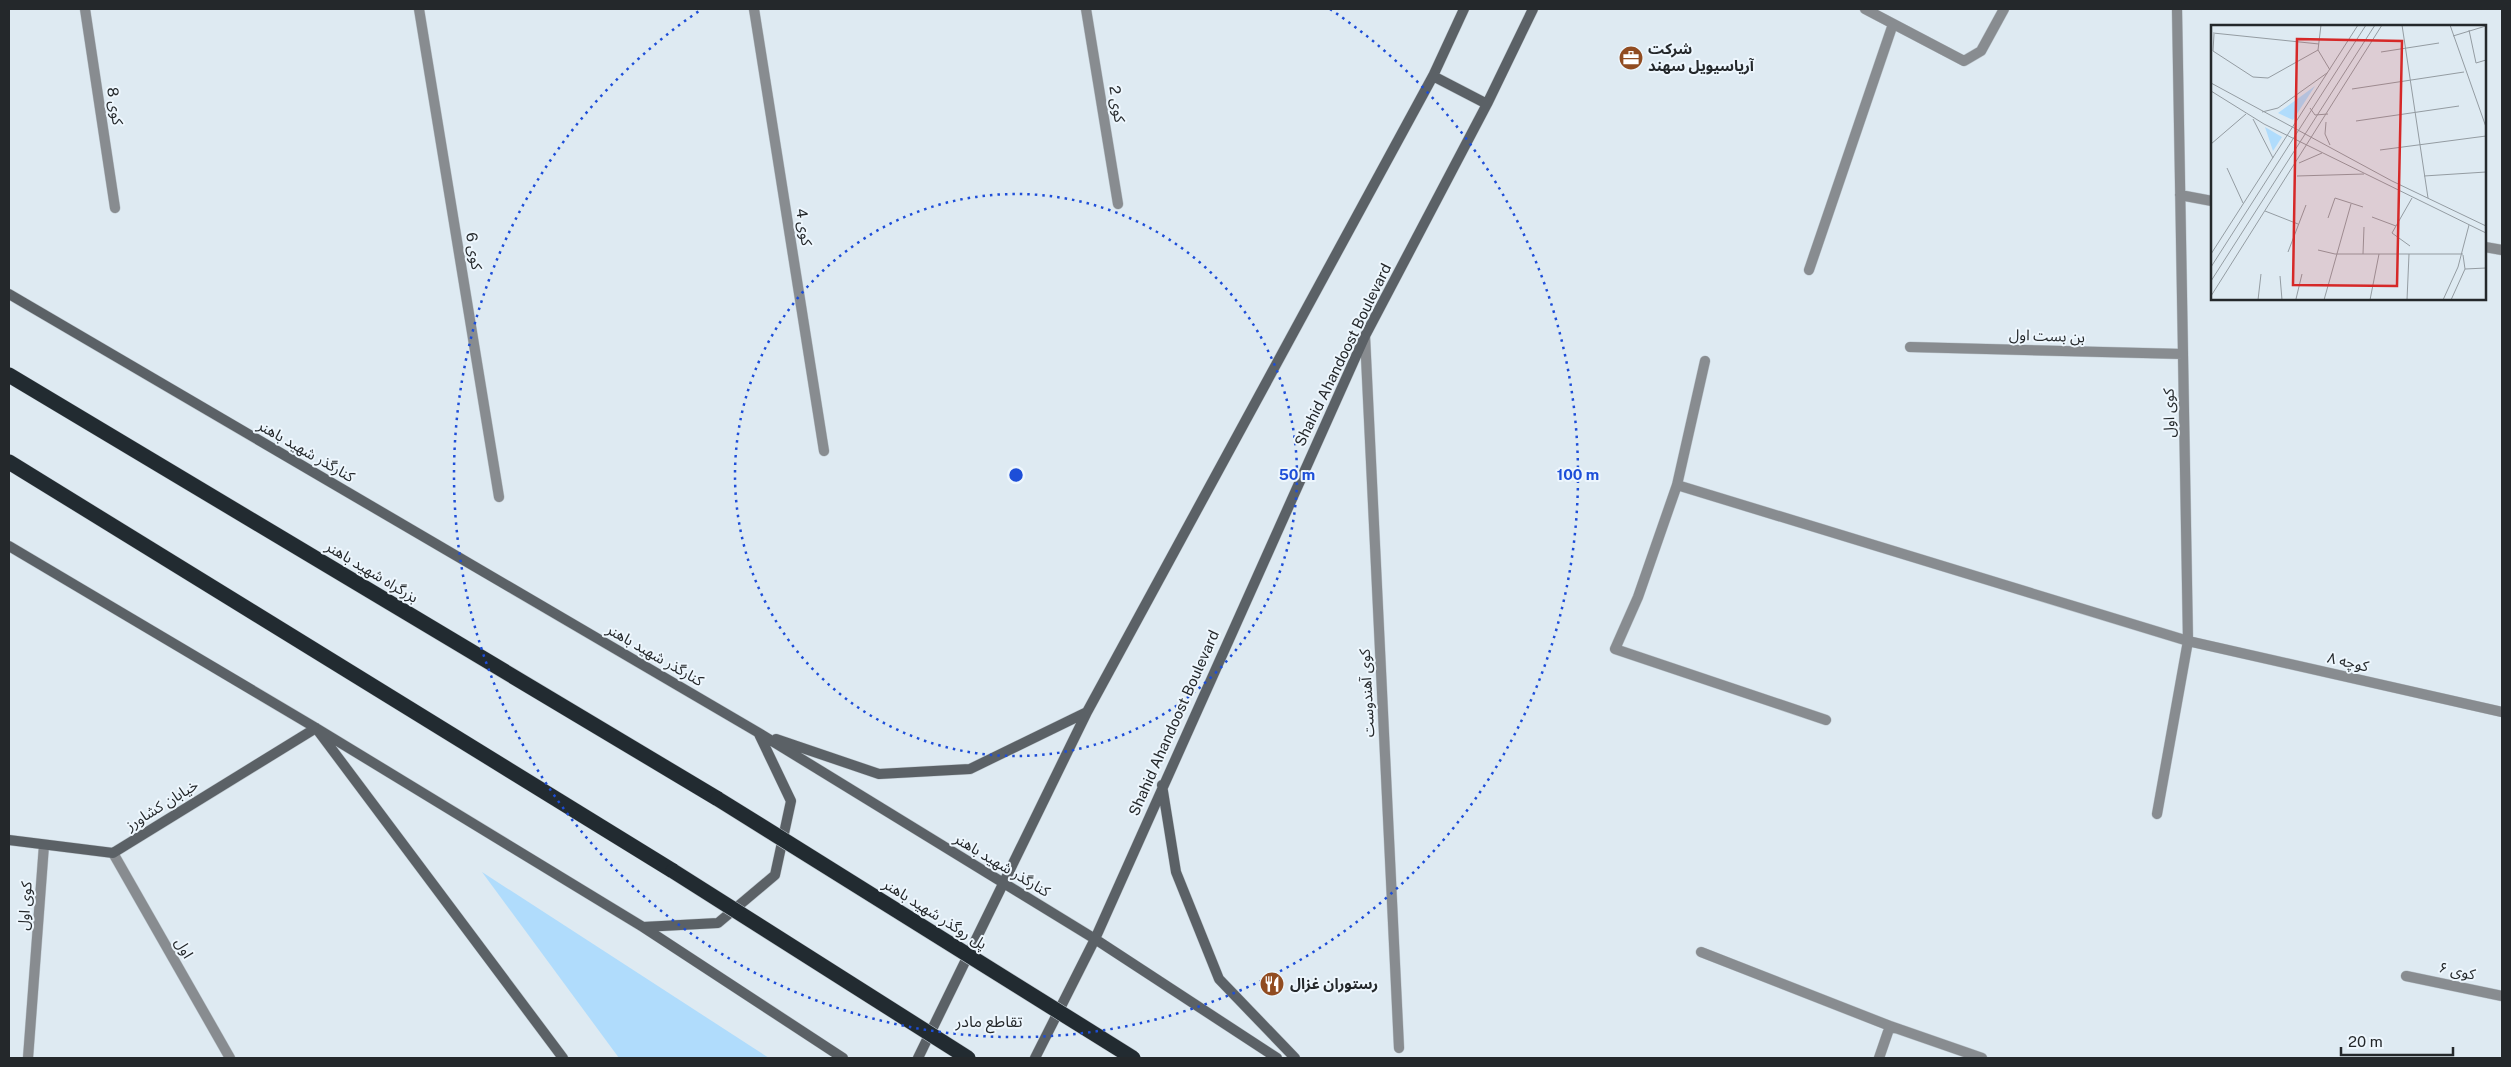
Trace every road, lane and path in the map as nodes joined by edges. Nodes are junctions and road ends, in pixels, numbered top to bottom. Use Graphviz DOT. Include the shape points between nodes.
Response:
graph roads {
  1 [pos="85,9"];
  2 [pos="419,9"];
  3 [pos="754,9"];
  4 [pos="1086,9"];
  5 [pos="1464,9"];
  6 [pos="1534,9"];
  7 [pos="1865,9"];
  8 [pos="2004,9"];
  9 [pos="2176,9"];
  10 [pos="1893,24"];
  11 [pos="1433,76"];
  12 [pos="1487,104"];
  13 [pos="2180,195"];
  14 [pos="2211,201"];
  15 [pos="1118,204"];
  16 [pos="115,208"];
  17 [pos="2486,247"];
  18 [pos="2502,250"];
  19 [pos="1808,270"];
  20 [pos="9,294"];
  21 [pos="1365,336"];
  22 [pos="1910,347"];
  23 [pos="2183,354"];
  24 [pos="1705,361"];
  25 [pos="9,375"];
  26 [pos="824,451"];
  27 [pos="9,462"];
  28 [pos="1677,485"];
  29 [pos="500,497"];
  30 [pos="9,546"];
  31 [pos="2188,641"];
  32 [pos="1087,712"];
  33 [pos="2502,712"];
  34 [pos="1826,720"];
  35 [pos="316,728"];
  36 [pos="759,733"];
  37 [pos="1162,785"];
  38 [pos="718,799"];
  39 [pos="2157,814"];
  40 [pos="9,840"];
  41 [pos="44,845"];
  42 [pos="113,853"];
  43 [pos="1004,884"];
  44 [pos="643,927"];
  45 [pos="1095,940"];
  46 [pos="1701,952"];
  47 [pos="2406,976"];
  48 [pos="2502,996"];
  49 [pos="1890,1026"];
  50 [pos="1399,1048"];
  51 [pos="28,1058"];
  52 [pos="230,1058"];
  53 [pos="563,1058"];
  54 [pos="843,1058"];
  55 [pos="918,1058"];
  56 [pos="968,1058"];
  57 [pos="1035,1058"];
  58 [pos="1133,1058"];
  59 [pos="1277,1058"];
  60 [pos="1295,1058"];
  61 [pos="1878,1058"];
  62 [pos="1982,1058"];
  1 -- 16 [label="street, کوی 8"];
  2 -- 29 [label="street, کوی 6"];
  3 -- 26 [label="street, کوی 4"];
  4 -- 15 [label="street, کوی 2"];
  5 -- 11 [label="main road"];
  6 -- 12 [label="main road, Shahid Ahandoost Boulevard"];
  7 -- 10 [label="street"];
  8 -- 10 [label="street" via="1981,51 1964,61"];
  9 -- 13 [label="street, کوی اول"];
  10 -- 19 [label="street"];
  11 -- 12 [label="main road"];
  11 -- 32 [label="main road"];
  12 -- 21 [label="main road, Shahid Ahandoost Boulevard"];
  13 -- 14 [label="street"];
  13 -- 23 [label="street, کوی اول"];
  17 -- 18 [label="street"];
  20 -- 36 [label="main road, کنارگذر شهید باهنر"];
  21 -- 37 [label="main road, Shahid Ahandoost Boulevard"];
  21 -- 50 [label="street, کوی آهندوست"];
  22 -- 23 [label="street, بن بست اول"];
  23 -- 31 [label="street, کوی اول"];
  24 -- 28 [label="street"];
  25 -- 38 [label="highway, بزرگراه شهید باهنر"];
  27 -- 56 [label="highway, bridge" via="673,871"];
  28 -- 31 [label="street, کوچه ۸"];
  28 -- 34 [label="street" via="1616,649"];
  30 -- 35 [label="main road"];
  31 -- 33 [label="street, کوچه ۸"];
  31 -- 39 [label="street, کوی اول"];
  32 -- 36 [label="main road" via="970,769 879,774"];
  32 -- 43 [label="main road"];
  35 -- 42 [label="main road, خیابان کشاورز"];
  35 -- 44 [label="main road"];
  35 -- 53 [label="main road"];
  36 -- 43 [label="main road, کنارگذر شهید باهنر"];
  36 -- 44 [label="main road" via="791,801 775,874 718,923"];
  37 -- 45 [label="main road, Shahid Ahandoost Boulevard"];
  37 -- 60 [label="main road" via="1176,872 1219,979"];
  38 -- 58 [label="highway, پل روگذر شهید باهنر, bridge"];
  40 -- 41 [label="main road"];
  41 -- 42 [label="main road"];
  41 -- 51 [label="street, کوی اول"];
  42 -- 52 [label="street, اول"];
  43 -- 45 [label="main road, کنارگذر شهید باهنر"];
  43 -- 55 [label="main road"];
  44 -- 54 [label="main road"];
  45 -- 57 [label="main road, Shahid Ahandoost Boulevard"];
  45 -- 59 [label="main road, کنارگذر شهید باهنر"];
  46 -- 49 [label="street"];
  47 -- 48 [label="street, کوی ۶"];
  49 -- 61 [label="street"];
  49 -- 62 [label="street"];
}
